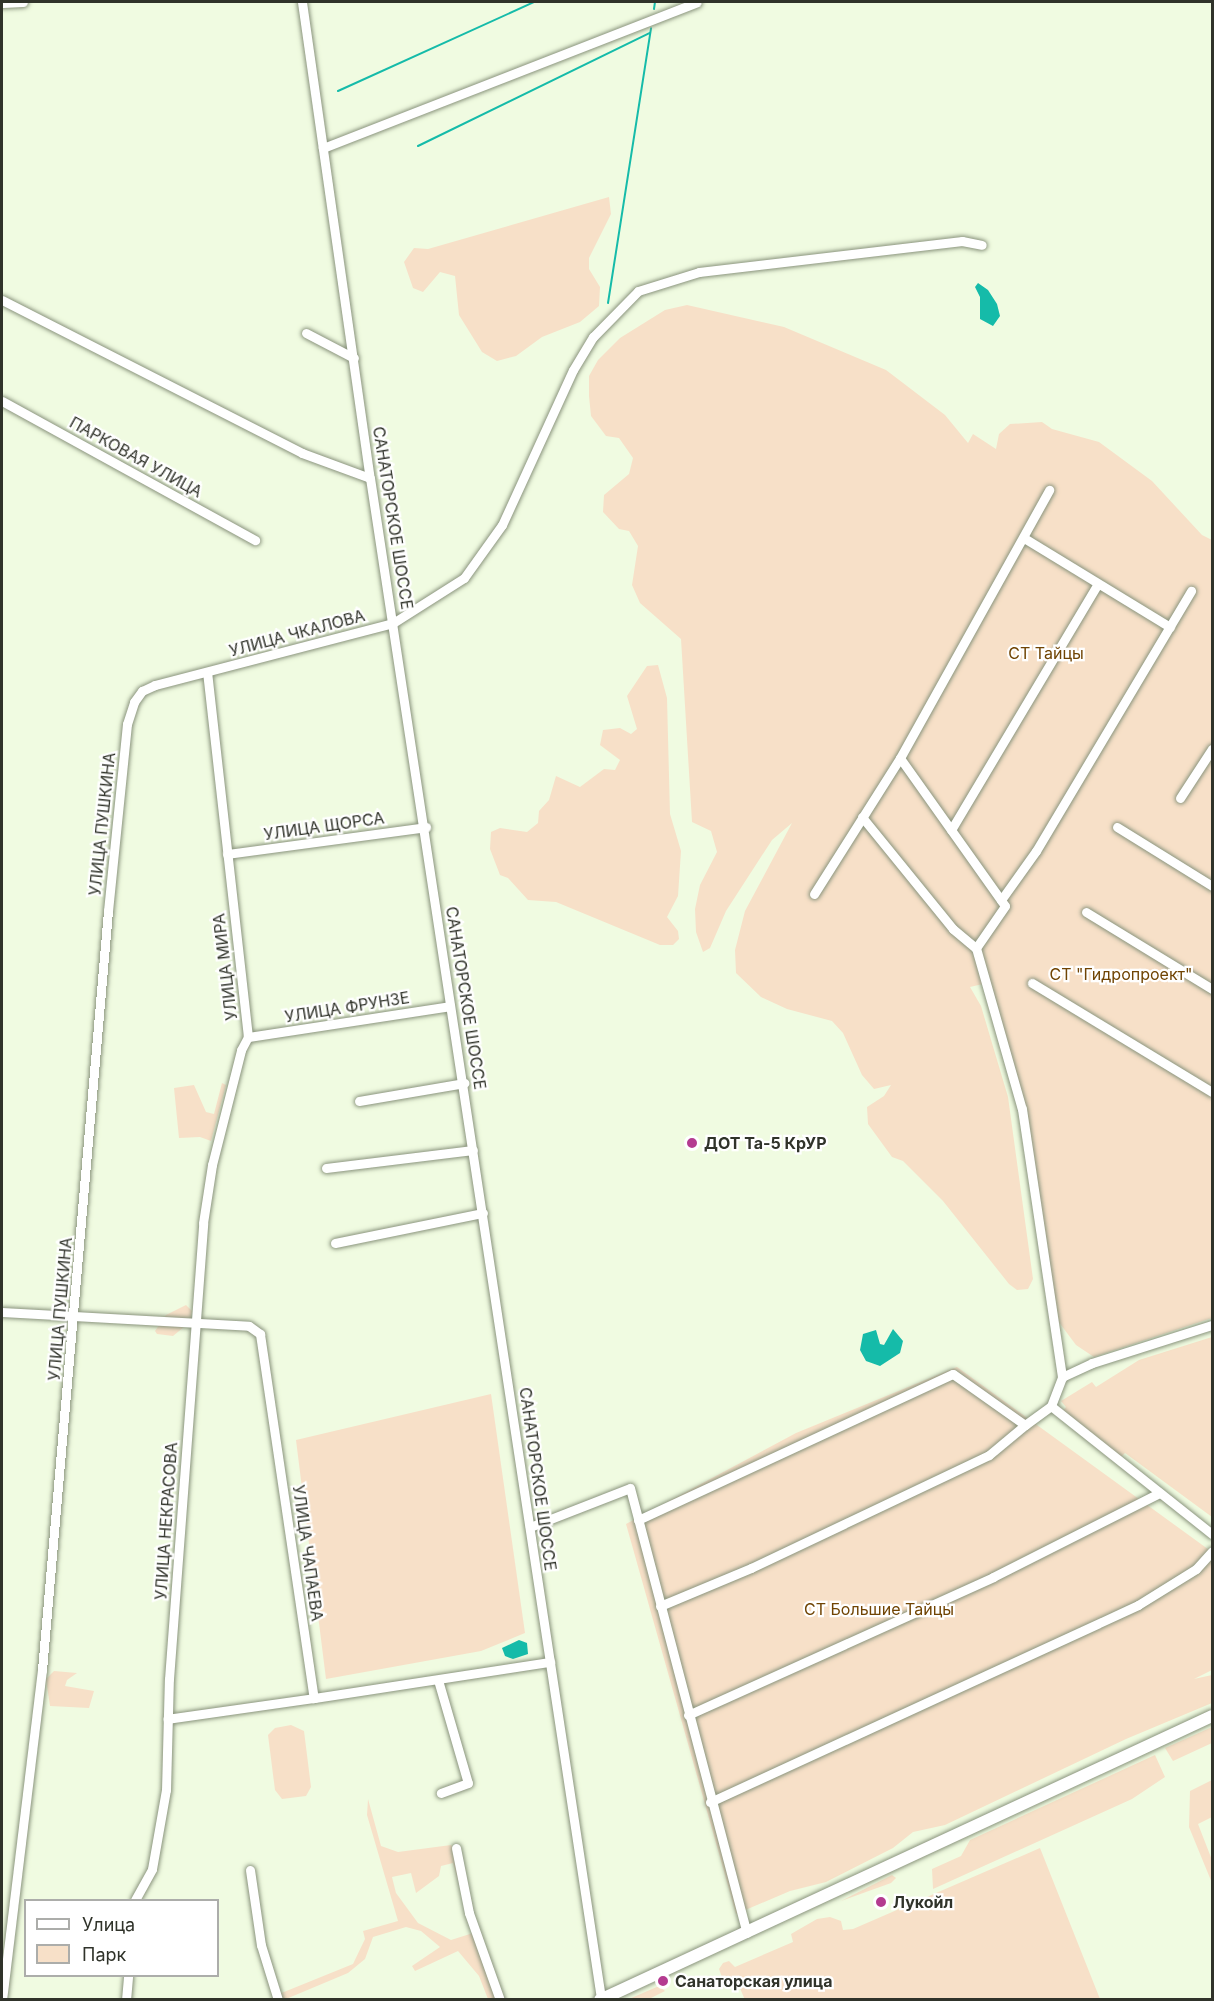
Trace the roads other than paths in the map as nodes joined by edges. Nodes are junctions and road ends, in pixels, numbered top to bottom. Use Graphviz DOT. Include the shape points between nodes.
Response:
graph roads {
  1 [pos="23,2"];
  2 [pos="302,2"];
  3 [pos="697,2"];
  4 [pos="2,3"];
  5 [pos="323,148"];
  6 [pos="982,245"];
  7 [pos="2,300"];
  8 [pos="306,333"];
  9 [pos="354,358"];
  10 [pos="2,401"];
  11 [pos="370,478"];
  12 [pos="1049,490"];
  13 [pos="1024,538"];
  14 [pos="255,540"];
  15 [pos="1098,585"];
  16 [pos="1191,591"];
  17 [pos="393,622"];
  18 [pos="1170,627"];
  19 [pos="207,672"];
  20 [pos="1212,749"];
  21 [pos="900,758"];
  22 [pos="1180,798"];
  23 [pos="862,817"];
  24 [pos="426,827"];
  25 [pos="1117,827"];
  26 [pos="951,830"];
  27 [pos="227,854"];
  28 [pos="1212,886"];
  29 [pos="814,894"];
  30 [pos="1001,900"];
  31 [pos="1086,912"];
  32 [pos="976,948"];
  33 [pos="1032,983"];
  34 [pos="1212,989"];
  35 [pos="450,1006"];
  36 [pos="248,1037"];
  37 [pos="464,1083"];
  38 [pos="1212,1092"];
  39 [pos="359,1101"];
  40 [pos="473,1150"];
  41 [pos="326,1168"];
  42 [pos="483,1213"];
  43 [pos="335,1243"];
  44 [pos="2,1312"];
  45 [pos="74,1317"];
  46 [pos="1212,1325"];
  47 [pos="195,1326"];
  48 [pos="1062,1377"];
  49 [pos="1051,1406"];
  50 [pos="1025,1425"];
  51 [pos="1159,1493"];
  52 [pos="638,1520"];
  53 [pos="530,1527"];
  54 [pos="1212,1534"];
  55 [pos="1212,1551"];
  56 [pos="660,1606"];
  57 [pos="550,1662"];
  58 [pos="438,1680"];
  59 [pos="314,1698"];
  60 [pos="688,1715"];
  61 [pos="1212,1716"];
  62 [pos="167,1719"];
  63 [pos="441,1793"];
  64 [pos="710,1802"];
  65 [pos="456,1848"];
  66 [pos="250,1869"];
  67 [pos="136,1899"];
  68 [pos="747,1933"];
  69 [pos="128,1977"];
  70 [pos="601,1999"];
  71 [pos="2,2000"];
  72 [pos="126,2000"];
  73 [pos="278,2000"];
  74 [pos="501,2000"];
  1 -- 4 [label="street"];
  2 -- 5 [label="street, САНАТОРСКОЕ ШОССЕ"];
  3 -- 5 [label="street"];
  5 -- 9 [label="street, САНАТОРСКОЕ ШОССЕ"];
  6 -- 17 [label="street, УЛИЦА ЧКАЛОВА" via="962,241 699,272 638,291 594,337 573,370 502,525 481,559 464,578"];
  7 -- 11 [label="street" via="302,453"];
  8 -- 9 [label="street"];
  9 -- 11 [label="street, САНАТОРСКОЕ ШОССЕ"];
  10 -- 14 [label="street, ПАРКОВАЯ УЛИЦА"];
  11 -- 17 [label="street, САНАТОРСКОЕ ШОССЕ"];
  12 -- 13 [label="street"];
  13 -- 15 [label="street"];
  13 -- 21 [label="street"];
  15 -- 18 [label="street"];
  15 -- 26 [label="street"];
  16 -- 18 [label="street"];
  17 -- 19 [label="street, УЛИЦА ЧКАЛОВА"];
  17 -- 24 [label="street, САНАТОРСКОЕ ШОССЕ"];
  18 -- 30 [label="street" via="1036,851"];
  19 -- 27 [label="street, УЛИЦА МИРА"];
  19 -- 45 [label="street, УЛИЦА ПУШКИНА" via="142,691 127,724"];
  20 -- 22 [label="street"];
  21 -- 23 [label="street"];
  21 -- 26 [label="street"];
  23 -- 29 [label="street"];
  23 -- 32 [label="street" via="953,929"];
  24 -- 27 [label="street, УЛИЦА ЩОРСА"];
  24 -- 35 [label="street, САНАТОРСКОЕ ШОССЕ"];
  25 -- 28 [label="street"];
  26 -- 30 [label="street"];
  27 -- 36 [label="street, УЛИЦА МИРА"];
  30 -- 32 [label="street" via="1005,906"];
  31 -- 34 [label="street"];
  32 -- 48 [label="street" via="1022,1109"];
  33 -- 38 [label="street"];
  35 -- 36 [label="street, УЛИЦА ФРУНЗЕ"];
  35 -- 37 [label="street, САНАТОРСКОЕ ШОССЕ"];
  36 -- 47 [label="street, УЛИЦА МИРА" via="241,1050 212,1165"];
  37 -- 39 [label="street"];
  37 -- 40 [label="street, САНАТОРСКОЕ ШОССЕ"];
  40 -- 41 [label="street"];
  40 -- 42 [label="street, САНАТОРСКОЕ ШОССЕ"];
  42 -- 43 [label="street"];
  42 -- 53 [label="street, САНАТОРСКОЕ ШОССЕ"];
  44 -- 45 [label="street, УЛИЦА ЧАПАЕВА"];
  45 -- 47 [label="street, УЛИЦА ЧАПАЕВА"];
  45 -- 71 [label="street, УЛИЦА ПУШКИНА" via="42,1670"];
  46 -- 48 [label="street" via="1092,1363"];
  47 -- 59 [label="street, УЛИЦА ЧАПАЕВА" via="249,1326 261,1334"];
  47 -- 62 [label="street, УЛИЦА НЕКРАСОВА"];
  48 -- 49 [label="street"];
  49 -- 50 [label="street"];
  49 -- 51 [label="street"];
  50 -- 52 [label="street" via="953,1374"];
  50 -- 56 [label="street" via="989,1455 751,1568"];
  51 -- 54 [label="street"];
  51 -- 60 [label="street" via="993,1577"];
  52 -- 53 [label="street" via="630,1488"];
  52 -- 56 [label="street"];
  53 -- 57 [label="street, САНАТОРСКОЕ ШОССЕ"];
  55 -- 64 [label="street" via="1196,1569 1138,1605"];
  56 -- 60 [label="street"];
  57 -- 58 [label="street"];
  57 -- 70 [label="street, САНАТОРСКОЕ ШОССЕ"];
  58 -- 59 [label="street"];
  58 -- 63 [label="street" via="468,1783"];
  59 -- 62 [label="street"];
  60 -- 64 [label="street"];
  61 -- 68 [label="main road"];
  62 -- 67 [label="street, УЛИЦА НЕКРАСОВА" via="166,1790 152,1869"];
  64 -- 68 [label="street"];
  65 -- 74 [label="street" via="469,1913"];
  66 -- 73 [label="street" via="261,1945"];
  68 -- 70 [label="main road"];
  69 -- 72 [label="street"];
}
